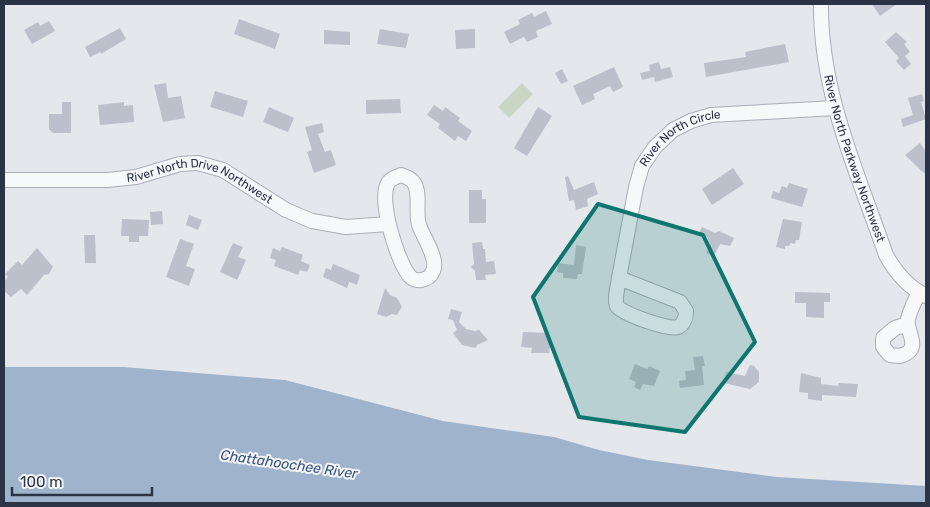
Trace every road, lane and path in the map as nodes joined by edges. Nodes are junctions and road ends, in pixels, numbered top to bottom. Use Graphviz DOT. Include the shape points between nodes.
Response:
graph roads {
  1 [pos="821,4"];
  2 [pos="835,108"];
  3 [pos="4,180"];
  4 [pos="388,224"];
  5 [pos="619,278"];
  6 [pos="923,294"];
  7 [pos="908,324"];
  1 -- 2 [label="street, River North Parkway Northwest" via="823,50"];
  2 -- 5 [label="street, River North Circle" via="711,115 673,130 655,147 642,166"];
  2 -- 6 [label="street, River North Parkway Northwest" via="886,255 900,276"];
  3 -- 4 [label="street, River North Drive Northwest" via="107,180 136,177 180,164 198,164 223,170 286,210 312,221 346,227"];
  4 -- 4 [label="street" via="408,274 417,280 429,277 434,271 434,263 418,223 416,188 408,177 401,175 388,182"];
  5 -- 5 [label="street, River North Circle" via="680,302 686,311 684,321 678,327 669,328 621,311 616,302"];
  6 -- 7 [label="street" via="908,318"];
}
